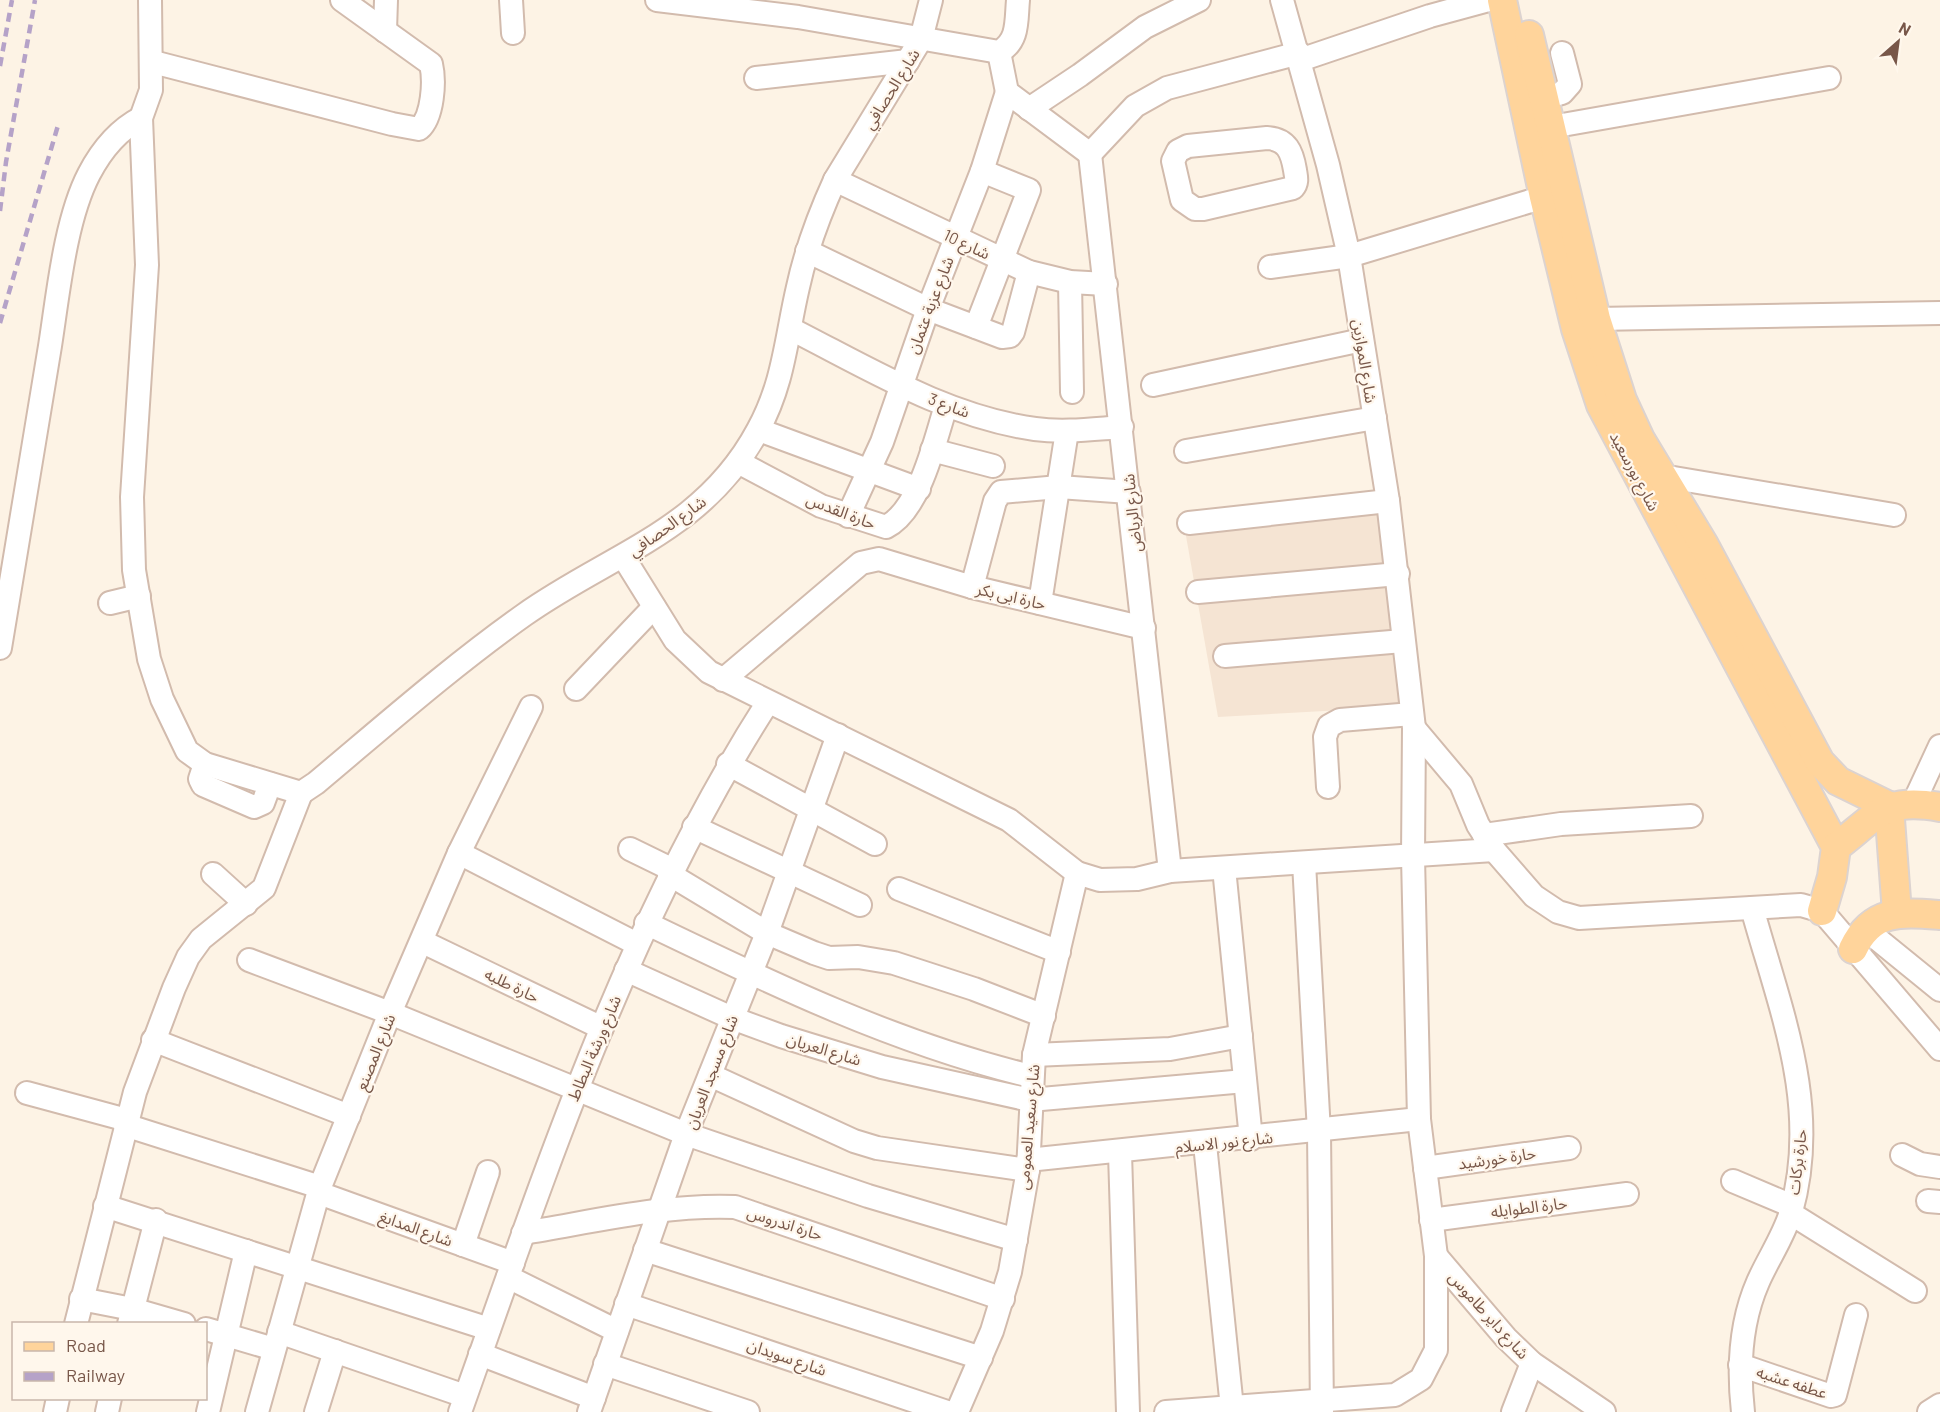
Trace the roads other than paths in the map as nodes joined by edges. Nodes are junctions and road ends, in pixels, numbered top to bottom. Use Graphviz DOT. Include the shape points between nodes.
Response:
graph roads {
  1 [pos="150,0"];
  2 [pos="342,0"];
  3 [pos="386,0"];
  4 [pos="511,0"];
  5 [pos="657,0"];
  6 [pos="931,0"];
  7 [pos="1017,0"];
  8 [pos="1199,0"];
  9 [pos="1282,0"];
  10 [pos="1489,0"];
  11 [pos="1502,0"];
  12 [pos="1521,0"];
  13 [pos="1428,8"];
  14 [pos="385,31"];
  15 [pos="513,33"];
  16 [pos="921,39"];
  17 [pos="999,52"];
  18 [pos="1562,53"];
  19 [pos="1300,57"];
  20 [pos="908,61"];
  21 [pos="153,62"];
  22 [pos="756,78"];
  23 [pos="1829,78"];
  24 [pos="1007,92"];
  25 [pos="1544,98"];
  26 [pos="1029,109"];
  27 [pos="141,118"];
  28 [pos="1551,128"];
  29 [pos="1090,154"];
  30 [pos="1328,165"];
  31 [pos="982,171"];
  32 [pos="1295,172"];
  33 [pos="835,180"];
  34 [pos="1544,197"];
  35 [pos="956,239"];
  36 [pos="807,251"];
  37 [pos="1349,256"];
  38 [pos="1002,261"];
  39 [pos="1270,267"];
  40 [pos="1029,272"];
  41 [pos="1070,282"];
  42 [pos="1106,284"];
  43 [pos="928,309"];
  44 [pos="1940,313"];
  45 [pos="1596,319"];
  46 [pos="976,327"];
  47 [pos="791,329"];
  48 [pos="1362,340"];
  49 [pos="901,385"];
  50 [pos="1153,385"];
  51 [pos="1072,392"];
  52 [pos="946,406"];
  53 [pos="1375,418"];
  54 [pos="1122,427"];
  55 [pos="759,430"];
  56 [pos="1067,431"];
  57 [pos="932,450"];
  58 [pos="1186,452"];
  59 [pos="738,462"];
  60 [pos="993,466"];
  61 [pos="870,472"];
  62 [pos="1662,476"];
  63 [pos="1059,487"];
  64 [pos="918,489"];
  65 [pos="1129,492"];
  66 [pos="1388,501"];
  67 [pos="1894,515"];
  68 [pos="848,516"];
  69 [pos="1189,524"];
  70 [pos="624,558"];
  71 [pos="1398,574"];
  72 [pos="972,587"];
  73 [pos="1198,592"];
  74 [pos="139,596"];
  75 [pos="110,603"];
  76 [pos="1040,603"];
  77 [pos="654,607"];
  78 [pos="1144,628"];
  79 [pos="1403,641"];
  80 [pos="0,648"];
  81 [pos="1225,656"];
  82 [pos="723,680"];
  83 [pos="576,689"];
  84 [pos="768,702"];
  85 [pos="531,707"];
  86 [pos="1413,721"];
  87 [pos="838,735"];
  88 [pos="1940,746"];
  89 [pos="728,764"];
  90 [pos="1328,787"];
  91 [pos="301,793"];
  92 [pos="1914,805"];
  93 [pos="812,810"];
  94 [pos="1691,816"];
  95 [pos="694,826"];
  96 [pos="1489,842"];
  97 [pos="875,844"];
  98 [pos="1836,847"];
  99 [pos="630,849"];
  100 [pos="459,853"];
  101 [pos="1413,857"];
  102 [pos="1304,863"];
  103 [pos="1224,868"];
  104 [pos="1170,871"];
  105 [pos="670,872"];
  106 [pos="789,873"];
  107 [pos="1077,873"];
  108 [pos="213,874"];
  109 [pos="899,889"];
  110 [pos="246,904"];
  111 [pos="860,905"];
  112 [pos="1752,908"];
  113 [pos="1822,911"];
  114 [pos="1897,913"];
  115 [pos="1940,915"];
  116 [pos="646,923"];
  117 [pos="767,933"];
  118 [pos="1859,939"];
  119 [pos="423,942"];
  120 [pos="637,944"];
  121 [pos="1059,952"];
  122 [pos="249,960"];
  123 [pos="626,970"];
  124 [pos="750,974"];
  125 [pos="1940,990"];
  126 [pos="390,1013"];
  127 [pos="1044,1016"];
  128 [pos="732,1018"];
  129 [pos="602,1028"];
  130 [pos="1241,1036"];
  131 [pos="153,1040"];
  132 [pos="1940,1049"];
  133 [pos="1033,1065"];
  134 [pos="710,1075"];
  135 [pos="1245,1081"];
  136 [pos="575,1089"];
  137 [pos="27,1093"];
  138 [pos="1030,1100"];
  139 [pos="349,1116"];
  140 [pos="1419,1119"];
  141 [pos="126,1123"];
  142 [pos="1318,1132"];
  143 [pos="686,1134"];
  144 [pos="1251,1139"];
  145 [pos="1205,1144"];
  146 [pos="1569,1148"];
  147 [pos="1120,1153"];
  148 [pos="1902,1155"];
  149 [pos="1028,1165"];
  150 [pos="1940,1167"];
  151 [pos="1425,1168"];
  152 [pos="488,1172"];
  153 [pos="1732,1181"];
  154 [pos="320,1190"];
  155 [pos="1627,1194"];
  156 [pos="105,1206"];
  157 [pos="1791,1210"];
  158 [pos="658,1212"];
  159 [pos="156,1220"];
  160 [pos="1431,1220"];
  161 [pos="523,1233"];
  162 [pos="1016,1240"];
  163 [pos="463,1245"];
  164 [pos="645,1250"];
  165 [pos="246,1251"];
  166 [pos="1436,1256"];
  167 [pos="298,1270"];
  168 [pos="510,1270"];
  169 [pos="1916,1291"];
  170 [pos="81,1299"];
  171 [pos="1003,1299"];
  172 [pos="626,1304"];
  173 [pos="1856,1315"];
  174 [pos="130,1316"];
  175 [pos="76,1322"];
  176 [pos="176,1322"];
  177 [pos="489,1329"];
  178 [pos="617,1330"];
  179 [pos="215,1332"];
  180 [pos="277,1340"];
  181 [pos="335,1351"];
  182 [pos="480,1354"];
  183 [pos="981,1358"];
  184 [pos="1532,1363"];
  185 [pos="605,1364"];
  186 [pos="1740,1365"];
  187 [pos="462,1404"];
  188 [pos="591,1405"];
  189 [pos="1940,1405"];
  190 [pos="1321,1407"];
  191 [pos="1232,1408"];
  192 [pos="208,1412"];
  193 [pos="257,1412"];
  194 [pos="316,1412"];
  195 [pos="748,1412"];
  196 [pos="946,1412"];
  197 [pos="957,1412"];
  198 [pos="1128,1412"];
  199 [pos="1166,1412"];
  200 [pos="1513,1412"];
  201 [pos="1604,1412"];
  202 [pos="1743,1412"];
  203 [pos="1929,1412"];
  1 -- 21 [label="street"];
  2 -- 14 [label="street"];
  3 -- 14 [label="street"];
  4 -- 15 [label="street"];
  5 -- 16 [label="street" via="798,17"];
  6 -- 16 [label="street, شارع الحصافي"];
  7 -- 17 [label="street" via="1015,36"];
  8 -- 26 [label="street" via="1145,27"];
  9 -- 19 [label="street, شارع الموازين"];
  10 -- 13 [label="street"];
  11 -- 34 [label="main road, شارع بورسعيد"];
  12 -- 25 [label="main road, شارع بورسعيد"];
  13 -- 19 [label="street"];
  14 -- 21 [label="street" via="432,64 428,113 419,129"];
  16 -- 17 [label="street"];
  16 -- 20 [label="street, شارع الحصافي"];
  17 -- 24 [label="street"];
  18 -- 25 [label="street" via="1570,84 1562,93"];
  19 -- 29 [label="street" via="1167,88 1135,105"];
  19 -- 30 [label="street, شارع الموازين"];
  20 -- 22 [label="street"];
  20 -- 33 [label="street, شارع الحصافي"];
  21 -- 27 [label="street" via="151,90"];
  23 -- 28 [label="street"];
  24 -- 26 [label="street"];
  24 -- 31 [label="street, شارع عزبة عثمان"];
  25 -- 28 [label="main road, شارع بورسعيد"];
  26 -- 29 [label="street"];
  27 -- 74 [label="street" via="148,243 133,458 134,570"];
  27 -- 80 [label="street" via="127,125 103,152 79,200 63,265"];
  28 -- 45 [label="main road, شارع بورسعيد"];
  29 -- 42 [label="street, شارع الرياض"];
  30 -- 32 [label="street"];
  30 -- 37 [label="street, شارع الموازين"];
  31 -- 35 [label="street, شارع عزبة عثمان"];
  31 -- 38 [label="street" via="1029,189"];
  32 -- 32 [label="street" via="1296,185 1290,190 1196,209 1182,200 1173,161 1182,147 1274,139 1282,141 1292,153"];
  33 -- 35 [label="street, شارع 10"];
  33 -- 36 [label="street, شارع الحصافي"];
  34 -- 37 [label="street"];
  34 -- 98 [label="main road, شارع بورسعيد" via="1581,348 1601,405"];
  35 -- 38 [label="street, شارع 10"];
  35 -- 43 [label="street, شارع عزبة عثمان"];
  36 -- 43 [label="street"];
  36 -- 47 [label="street, شارع الحصافي"];
  37 -- 39 [label="street"];
  37 -- 48 [label="street, شارع الموازين"];
  38 -- 40 [label="street, شارع 10"];
  38 -- 46 [label="street"];
  40 -- 41 [label="street, شارع 10"];
  40 -- 46 [label="street" via="1010,336 1002,337"];
  41 -- 42 [label="street, شارع 10"];
  41 -- 51 [label="street"];
  42 -- 54 [label="street, شارع الرياض"];
  43 -- 46 [label="street"];
  43 -- 49 [label="street, شارع عزبة عثمان"];
  44 -- 45 [label="street"];
  45 -- 62 [label="main road, شارع بورسعيد" via="1622,400"];
  47 -- 49 [label="street, شارع 3"];
  47 -- 55 [label="street, شارع الحصافي" via="775,395"];
  48 -- 50 [label="street"];
  48 -- 53 [label="street, شارع الموازين"];
  49 -- 52 [label="street, شارع 3"];
  49 -- 61 [label="street, شارع عزبة عثمان"];
  52 -- 56 [label="street, شارع 3" via="1035,429"];
  52 -- 57 [label="street, حارة القدس"];
  53 -- 58 [label="street"];
  53 -- 66 [label="street, شارع الموازين"];
  54 -- 56 [label="street, شارع 3"];
  54 -- 65 [label="street, شارع الرياض"];
  55 -- 59 [label="street, شارع الحصافي"];
  55 -- 61 [label="street"];
  56 -- 63 [label="street"];
  57 -- 60 [label="street"];
  57 -- 64 [label="street, حارة القدس"];
  59 -- 68 [label="street, حارة القدس"];
  59 -- 70 [label="street, شارع الحصافي" via="688,515"];
  61 -- 64 [label="street"];
  61 -- 68 [label="street, شارع عزبة عثمان"];
  62 -- 67 [label="street"];
  62 -- 92 [label="main road, شارع بورسعيد" via="1704,545 1820,762 1838,781 1860,794"];
  63 -- 65 [label="street"];
  63 -- 72 [label="street" via="1008,490 997,495"];
  63 -- 76 [label="street"];
  64 -- 68 [label="street, حارة القدس" via="886,527"];
  65 -- 78 [label="street, شارع الرياض"];
  66 -- 69 [label="street"];
  66 -- 71 [label="street, شارع الموازين"];
  70 -- 77 [label="street"];
  70 -- 91 [label="street, شارع الحصافي" via="525,614"];
  71 -- 73 [label="street"];
  71 -- 79 [label="street, شارع الموازين"];
  72 -- 76 [label="street, حارة ابى بكر"];
  72 -- 82 [label="street, حارة ابى بكر" via="879,559 861,562"];
  74 -- 75 [label="street"];
  74 -- 91 [label="street" via="149,659 162,699 187,751 205,764"];
  76 -- 78 [label="street, حارة ابى بكر"];
  77 -- 82 [label="street" via="685,652"];
  77 -- 83 [label="street"];
  78 -- 104 [label="street, شارع الرياض"];
  79 -- 81 [label="street"];
  79 -- 86 [label="street, شارع الموازين"];
  82 -- 84 [label="street"];
  84 -- 87 [label="street"];
  84 -- 89 [label="street, شارع ورشة البطاط"];
  85 -- 100 [label="street, شارع المصنع"];
  86 -- 90 [label="street" via="1340,720 1329,726 1325,737"];
  86 -- 96 [label="street" via="1461,784"];
  86 -- 101 [label="street, شارع الموازين"];
  87 -- 93 [label="street, شارع مسجد العريان"];
  87 -- 107 [label="street" via="1009,820"];
  88 -- 92 [label="street"];
  89 -- 93 [label="street"];
  89 -- 95 [label="street, شارع ورشة البطاط"];
  91 -- 110 [label="street" via="268,880"];
  92 -- 98 [label="main road"];
  92 -- 114 [label="main road"];
  93 -- 97 [label="street"];
  93 -- 106 [label="street, شارع مسجد العريان"];
  94 -- 96 [label="street" via="1561,824"];
  95 -- 105 [label="street, شارع ورشة البطاط"];
  95 -- 106 [label="street"];
  96 -- 101 [label="street"];
  96 -- 112 [label="street" via="1534,896 1558,912 1579,918"];
  98 -- 113 [label="main road"];
  99 -- 105 [label="street"];
  100 -- 119 [label="street, شارع المصنع"];
  100 -- 120 [label="street"];
  101 -- 102 [label="street"];
  101 -- 140 [label="street, شارع الموازين"];
  102 -- 103 [label="street"];
  102 -- 142 [label="street"];
  103 -- 104 [label="street"];
  103 -- 130 [label="street"];
  104 -- 107 [label="street" via="1137,879 1100,880"];
  105 -- 116 [label="street, شارع ورشة البطاط"];
  105 -- 117 [label="street"];
  106 -- 111 [label="street"];
  106 -- 117 [label="street, شارع مسجد العريان"];
  107 -- 121 [label="street, شارع سعيد العمومى"];
  108 -- 110 [label="street"];
  109 -- 121 [label="street"];
  110 -- 131 [label="street" via="212,927 193,949"];
  112 -- 113 [label="street" via="1802,905"];
  112 -- 157 [label="street, حارة بركات" via="1794,1060 1802,1105 1803,1139"];
  113 -- 118 [label="street"];
  114 -- 115 [label="main road"];
  114 -- 118 [label="main road" via="1885,916"];
  116 -- 120 [label="street, شارع ورشة البطاط"];
  116 -- 124 [label="street"];
  117 -- 124 [label="street, شارع مسجد العريان"];
  117 -- 127 [label="street" via="829,958 858,957 894,963"];
  118 -- 125 [label="street"];
  118 -- 132 [label="street"];
  119 -- 126 [label="street, شارع المصنع"];
  119 -- 129 [label="street, حارة طلبه"];
  120 -- 123 [label="street, شارع ورشة البطاط"];
  121 -- 127 [label="street, شارع سعيد العمومى"];
  122 -- 126 [label="street"];
  123 -- 128 [label="street, شارع العريان"];
  123 -- 129 [label="street, شارع ورشة البطاط"];
  124 -- 128 [label="street, شارع مسجد العريان"];
  124 -- 133 [label="street" via="902,1036"];
  126 -- 136 [label="street"];
  126 -- 139 [label="street, شارع المصنع"];
  127 -- 133 [label="street, شارع سعيد العمومى"];
  128 -- 134 [label="street, شارع مسجد العريان"];
  128 -- 138 [label="street, شارع العريان" via="882,1067"];
  129 -- 136 [label="street, شارع ورشة البطاط"];
  130 -- 133 [label="street" via="1170,1049"];
  130 -- 135 [label="street"];
  131 -- 139 [label="street"];
  131 -- 141 [label="street"];
  133 -- 138 [label="street, شارع سعيد العمومى"];
  134 -- 143 [label="street, شارع مسجد العريان"];
  134 -- 149 [label="street, شارع نور الاسلام" via="877,1148"];
  135 -- 138 [label="street, شارع العريان"];
  135 -- 144 [label="street"];
  136 -- 143 [label="street"];
  136 -- 161 [label="street, شارع ورشة البطاط"];
  137 -- 141 [label="street, شارع المدابغ"];
  138 -- 149 [label="street, شارع سعيد العمومى"];
  139 -- 154 [label="street, شارع المصنع"];
  140 -- 142 [label="street, شارع نور الاسلام"];
  140 -- 151 [label="street, شارع الموازين"];
  141 -- 154 [label="street, شارع المدابغ"];
  141 -- 156 [label="street"];
  142 -- 144 [label="street, شارع نور الاسلام"];
  142 -- 190 [label="street"];
  143 -- 158 [label="street, شارع مسجد العريان"];
  143 -- 162 [label="street" via="868,1196"];
  144 -- 145 [label="street, شارع نور الاسلام"];
  145 -- 147 [label="street, شارع نور الاسلام"];
  145 -- 191 [label="street"];
  146 -- 151 [label="street, حارة خورشيد"];
  147 -- 149 [label="street, شارع نور الاسلام"];
  147 -- 198 [label="street"];
  148 -- 150 [label="street" via="1920,1164"];
  149 -- 162 [label="street, شارع سعيد العمومى"];
  151 -- 160 [label="street, شارع الموازين"];
  152 -- 163 [label="street"];
  153 -- 157 [label="street"];
  154 -- 163 [label="street, شارع المدابغ"];
  154 -- 167 [label="street, شارع المصنع"];
  155 -- 160 [label="street, حارة الطوايله"];
  156 -- 159 [label="street"];
  156 -- 170 [label="street"];
  157 -- 169 [label="street"];
  157 -- 186 [label="street, حارة بركات" via="1751,1300"];
  158 -- 161 [label="street, حارة اندروس"];
  158 -- 164 [label="street, شارع مسجد العريان"];
  158 -- 171 [label="street, حارة اندروس" via="714,1206 754,1212"];
  159 -- 165 [label="street"];
  159 -- 174 [label="street"];
  160 -- 166 [label="street, شارع الموازين"];
  161 -- 168 [label="street, شارع ورشة البطاط"];
  162 -- 171 [label="street, شارع سعيد العمومى"];
  163 -- 168 [label="street, شارع المدابغ"];
  164 -- 172 [label="street, شارع مسجد العريان"];
  164 -- 183 [label="street"];
  165 -- 167 [label="street"];
  165 -- 179 [label="street"];
  166 -- 184 [label="street, شارع داير طاموس"];
  166 -- 190 [label="street, شارع الموازين" via="1436,1350 1421,1379 1395,1395"];
  167 -- 177 [label="street"];
  167 -- 180 [label="street, شارع المصنع"];
  168 -- 177 [label="street, شارع ورشة البطاط"];
  168 -- 178 [label="street, شارع المدابغ"];
  170 -- 174 [label="street"];
  170 -- 175 [label="street"];
  171 -- 183 [label="street, شارع سعيد العمومى"];
  172 -- 178 [label="street, شارع مسجد العريان"];
  172 -- 196 [label="street, شارع سويدان"];
  173 -- 186 [label="street, عطفه عشبه" via="1834,1395"];
  174 -- 176 [label="street"];
  177 -- 182 [label="street, شارع ورشة البطاط"];
  178 -- 185 [label="street, شارع مسجد العريان"];
  179 -- 180 [label="street"];
  179 -- 192 [label="street"];
  180 -- 181 [label="street"];
  180 -- 193 [label="street, شارع المصنع"];
  181 -- 187 [label="street"];
  181 -- 194 [label="street"];
  182 -- 187 [label="street, شارع ورشة البطاط"];
  182 -- 188 [label="street"];
  183 -- 197 [label="street, شارع سعيد العمومى"];
  184 -- 200 [label="street"];
  184 -- 201 [label="street, شارع داير طاموس"];
  185 -- 188 [label="street, شارع مسجد العريان"];
  185 -- 195 [label="street"];
  186 -- 202 [label="street, حارة بركات"];
  189 -- 203 [label="street"];
  190 -- 191 [label="street, شارع الموازين"];
  191 -- 199 [label="street, شارع الموازين"];
}
